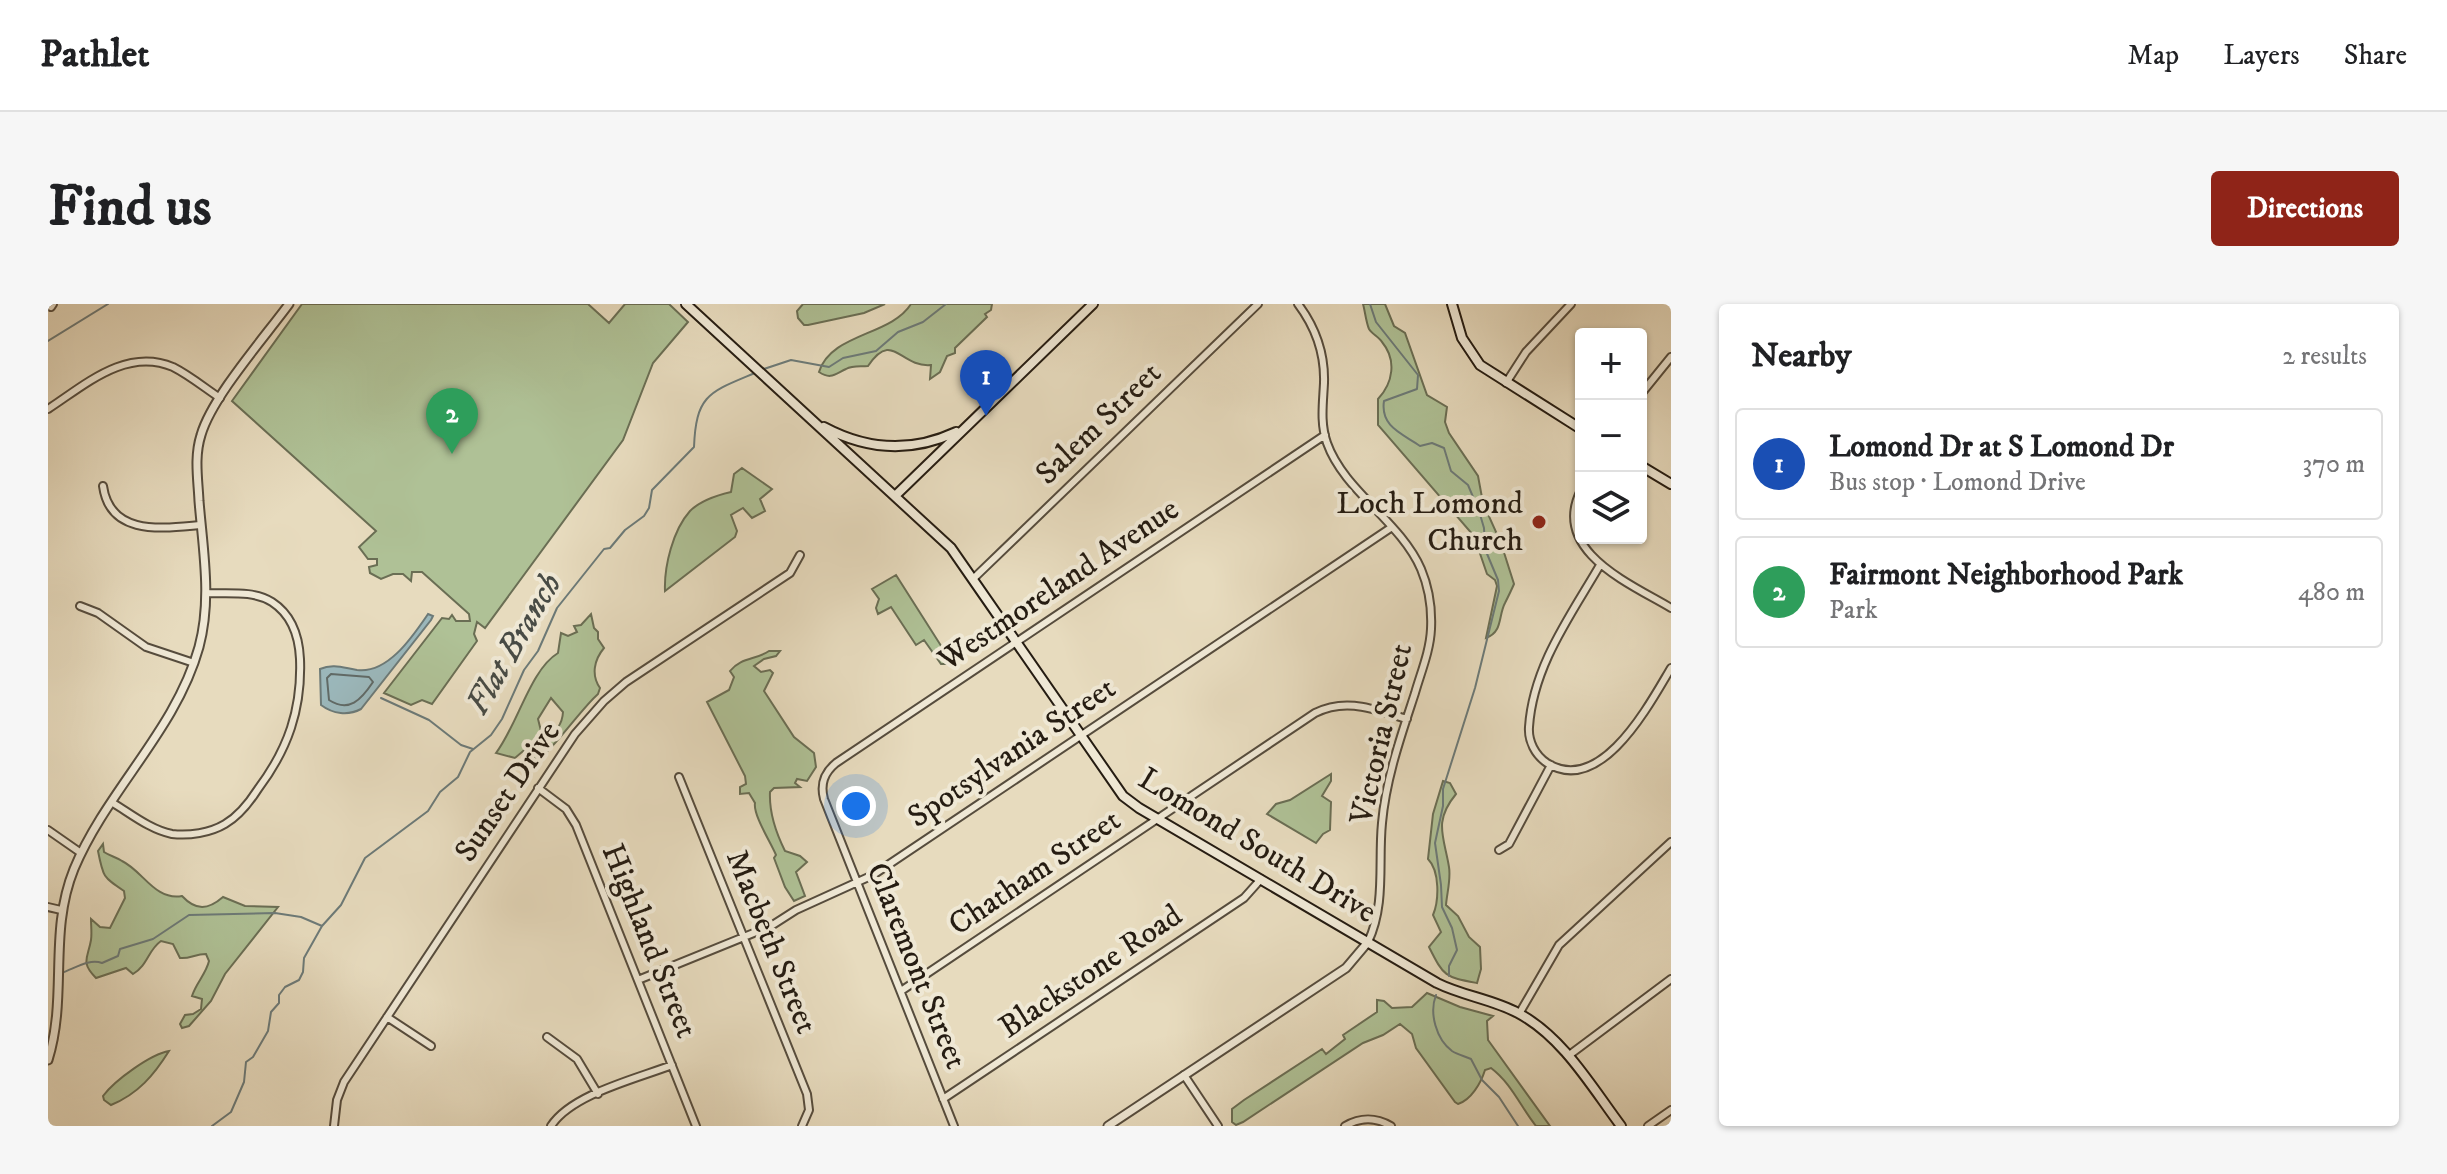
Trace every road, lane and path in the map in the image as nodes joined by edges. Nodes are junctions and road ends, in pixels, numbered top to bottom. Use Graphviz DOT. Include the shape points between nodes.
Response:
graph roads {
  1 [pos="289,304"];
  2 [pos="686,304"];
  3 [pos="1093,304"];
  4 [pos="1258,304"];
  5 [pos="1298,304"];
  6 [pos="1452,304"];
  7 [pos="1571,304"];
  8 [pos="1671,357"];
  9 [pos="1506,383"];
  10 [pos="1647,387"];
  11 [pos="220,398"];
  12 [pos="48,409"];
  13 [pos="813,420"];
  14 [pos="1575,425"];
  15 [pos="964,429"];
  16 [pos="1325,435"];
  17 [pos="1647,470"];
  18 [pos="1671,484"];
  19 [pos="103,486"];
  20 [pos="895,496"];
  21 [pos="201,525"];
  22 [pos="1392,527"];
  23 [pos="1582,544"];
  24 [pos="800,555"];
  25 [pos="1600,565"];
  26 [pos="974,578"];
  27 [pos="206,593"];
  28 [pos="80,606"];
  29 [pos="1671,608"];
  30 [pos="1017,642"];
  31 [pos="194,663"];
  32 [pos="1671,668"];
  33 [pos="1407,719"];
  34 [pos="1080,736"];
  35 [pos="1551,765"];
  36 [pos="679,777"];
  37 [pos="824,778"];
  38 [pos="538,788"];
  39 [pos="113,803"];
  40 [pos="1158,819"];
  41 [pos="48,830"];
  42 [pos="1671,842"];
  43 [pos="1499,850"];
  44 [pos="81,853"];
  45 [pos="1261,879"];
  46 [pos="858,884"];
  47 [pos="48,907"];
  48 [pos="61,910"];
  49 [pos="743,938"];
  50 [pos="1368,942"];
  51 [pos="1671,979"];
  52 [pos="638,980"];
  53 [pos="901,991"];
  54 [pos="1519,1014"];
  55 [pos="387,1017"];
  56 [pos="547,1037"];
  57 [pos="431,1046"];
  58 [pos="1568,1056"];
  59 [pos="48,1060"];
  60 [pos="672,1065"];
  61 [pos="1184,1075"];
  62 [pos="598,1094"];
  63 [pos="943,1099"];
  64 [pos="1671,1110"];
  65 [pos="334,1126"];
  66 [pos="551,1126"];
  67 [pos="696,1126"];
  68 [pos="802,1126"];
  69 [pos="954,1126"];
  70 [pos="1108,1126"];
  71 [pos="1218,1126"];
  72 [pos="1345,1126"];
  73 [pos="1391,1126"];
  74 [pos="1621,1126"];
  75 [pos="1648,1126"];
  1 -- 11 [label="street"];
  2 -- 13 [label="main road"];
  3 -- 15 [label="main road"];
  4 -- 26 [label="street, Salem Street"];
  5 -- 16 [label="street, Victoria Street" via="1321,349"];
  6 -- 9 [label="main road" via="1467,349"];
  7 -- 9 [label="street" via="1526,352"];
  8 -- 10 [label="street"];
  9 -- 14 [label="main road"];
  11 -- 12 [label="street" via="172,367 136,361 112,369"];
  11 -- 21 [label="street" via="199,443"];
  13 -- 15 [label="main road" via="854,441 885,447 920,444"];
  13 -- 20 [label="main road, Lomond South Drive"];
  15 -- 20 [label="main road"];
  16 -- 22 [label="street, Victoria Street" via="1339,466"];
  16 -- 30 [label="street, Westmoreland Avenue"];
  17 -- 18 [label="main road"];
  19 -- 21 [label="street" via="112,510 131,523 155,528"];
  20 -- 26 [label="main road, Lomond South Drive" via="951,548"];
  21 -- 27 [label="street"];
  22 -- 33 [label="street, Victoria Street" via="1422,572 1431,615 1428,652"];
  22 -- 34 [label="street, Spotsylvania Street"];
  23 -- 25 [label="street"];
  24 -- 38 [label="street, Sunset Drive" via="790,573 604,701"];
  25 -- 29 [label="street"];
  25 -- 35 [label="street" via="1548,656 1534,702 1531,741"];
  26 -- 30 [label="main road, Lomond South Drive"];
  27 -- 31 [label="street"];
  27 -- 39 [label="street" via="264,598 295,628 301,681 282,754 239,814 203,833 165,832"];
  28 -- 31 [label="street" via="146,647"];
  30 -- 34 [label="main road, Lomond South Drive"];
  30 -- 37 [label="street, Westmoreland Avenue" via="836,763"];
  31 -- 39 [label="street" via="177,702"];
  32 -- 35 [label="street" via="1637,723 1611,752 1585,766"];
  33 -- 40 [label="street, Chatham Street" via="1361,706 1315,713"];
  33 -- 50 [label="street, Victoria Street" via="1384,804 1380,899"];
  34 -- 40 [label="main road, Lomond South Drive" via="1123,796"];
  34 -- 46 [label="street, Spotsylvania Street"];
  35 -- 43 [label="street" via="1509,844"];
  36 -- 49 [label="street, Macbeth Street"];
  37 -- 46 [label="street, Claremont Street" via="824,799"];
  38 -- 52 [label="street, Highland Street" via="572,816"];
  38 -- 55 [label="street, Sunset Drive"];
  39 -- 44 [label="street"];
  40 -- 45 [label="main road, Lomond South Drive"];
  40 -- 53 [label="street, Chatham Street"];
  41 -- 44 [label="street"];
  42 -- 54 [label="street" via="1559,945"];
  44 -- 48 [label="street"];
  45 -- 50 [label="main road, Lomond South Drive"];
  45 -- 63 [label="street, Blackstone Road" via="1244,898"];
  46 -- 49 [label="street, Spotsylvania Street"];
  46 -- 53 [label="street, Claremont Street"];
  47 -- 48 [label="street"];
  48 -- 59 [label="street" via="57,1022"];
  49 -- 52 [label="street, Spotsylvania Street"];
  49 -- 68 [label="street, Macbeth Street" via="807,1094 809,1110"];
  50 -- 54 [label="main road, Lomond South Drive" via="1441,985"];
  50 -- 61 [label="street, Victoria Street" via="1346,968"];
  51 -- 58 [label="street"];
  52 -- 60 [label="street, Highland Street"];
  53 -- 63 [label="street, Claremont Street"];
  54 -- 58 [label="main road, Lomond South Drive"];
  55 -- 57 [label="street"];
  55 -- 65 [label="street, Sunset Drive" via="344,1082"];
  56 -- 62 [label="street" via="577,1059"];
  58 -- 74 [label="main road, Lomond South Drive"];
  60 -- 62 [label="street"];
  60 -- 67 [label="street, Highland Street"];
  61 -- 70 [label="street, Victoria Street"];
  61 -- 71 [label="street"];
  62 -- 66 [label="street" via="570,1107"];
  63 -- 69 [label="street, Claremont Street"];
  64 -- 75 [label="street"];
  72 -- 73 [label="street" via="1369,1119"];
}
